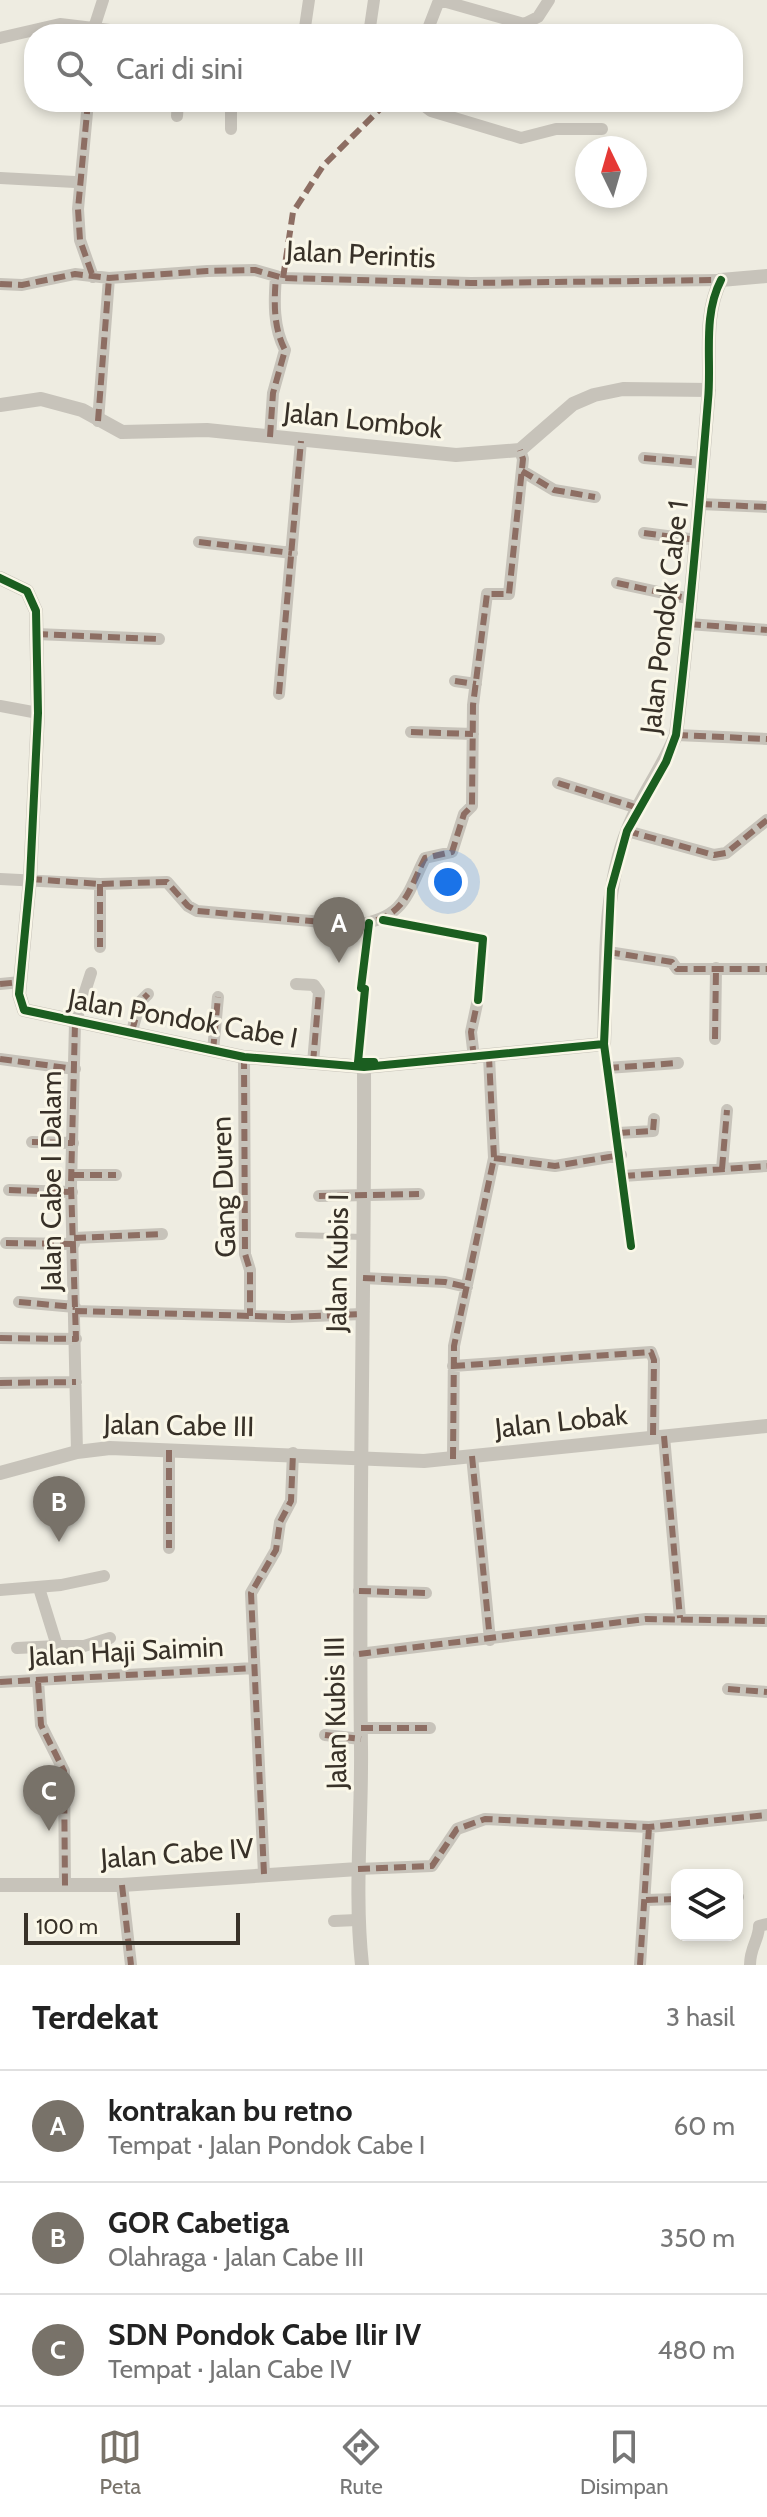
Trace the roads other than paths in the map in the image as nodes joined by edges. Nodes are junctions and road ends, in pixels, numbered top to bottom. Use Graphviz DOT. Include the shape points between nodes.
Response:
graph roads {
  1 [pos="103,0"];
  2 [pos="309,0"];
  3 [pos="374,0"];
  4 [pos="549,0"];
  5 [pos="96,24"];
  6 [pos="305,24"];
  7 [pos="370,24"];
  8 [pos="430,24"];
  9 [pos="524,24"];
  10 [pos="524,24"];
  11 [pos="24,32"];
  12 [pos="0,38"];
  13 [pos="87,112"];
  14 [pos="231,112"];
  15 [pos="434,112"];
  16 [pos="231,129"];
  17 [pos="602,129"];
  18 [pos="0,178"];
  19 [pos="75,182"];
  20 [pos="767,276"];
  21 [pos="93,277"];
  22 [pos="283,277"];
  23 [pos="109,278"];
  24 [pos="721,280"];
  25 [pos="0,284"];
  26 [pos="709,390"];
  27 [pos="0,405"];
  28 [pos="98,421"];
  29 [pos="270,437"];
  30 [pos="301,441"];
  31 [pos="520,450"];
  32 [pos="644,458"];
  33 [pos="703,463"];
  34 [pos="522,471"];
  35 [pos="595,497"];
  36 [pos="700,504"];
  37 [pos="767,507"];
  38 [pos="644,533"];
  39 [pos="697,540"];
  40 [pos="199,542"];
  41 [pos="292,553"];
  42 [pos="0,578"];
  43 [pos="617,583"];
  44 [pos="691,599"];
  45 [pos="689,624"];
  46 [pos="767,630"];
  47 [pos="36,634"];
  48 [pos="159,639"];
  49 [pos="455,681"];
  50 [pos="476,684"];
  51 [pos="279,694"];
  52 [pos="0,706"];
  53 [pos="38,713"];
  54 [pos="411,732"];
  55 [pos="473,734"];
  56 [pos="676,735"];
  57 [pos="767,739"];
  58 [pos="558,783"];
  59 [pos="638,808"];
  60 [pos="767,820"];
  61 [pos="627,831"];
  62 [pos="0,879"];
  63 [pos="30,879"];
  64 [pos="100,884"];
  65 [pos="100,947"];
  66 [pos="608,952"];
  67 [pos="716,968"];
  68 [pos="767,969"];
  69 [pos="91,973"];
  70 [pos="21,982"];
  71 [pos="0,984"];
  72 [pos="296,984"];
  73 [pos="148,994"];
  74 [pos="218,997"];
  75 [pos="478,999"];
  76 [pos="75,1023"];
  77 [pos="132,1031"];
  78 [pos="715,1039"];
  79 [pos="604,1044"];
  80 [pos="213,1051"];
  81 [pos="244,1057"];
  82 [pos="481,1058"];
  83 [pos="0,1059"];
  84 [pos="313,1063"];
  85 [pos="678,1063"];
  86 [pos="364,1067"];
  87 [pos="607,1068"];
  88 [pos="75,1069"];
  89 [pos="727,1110"];
  90 [pos="654,1119"];
  91 [pos="618,1133"];
  92 [pos="32,1142"];
  93 [pos="73,1143"];
  94 [pos="621,1155"];
  95 [pos="494,1158"];
  96 [pos="767,1166"];
  97 [pos="722,1169"];
  98 [pos="72,1175"];
  99 [pos="116,1175"];
  100 [pos="623,1176"];
  101 [pos="9,1190"];
  102 [pos="72,1192"];
  103 [pos="419,1194"];
  104 [pos="365,1195"];
  105 [pos="319,1196"];
  106 [pos="162,1234"];
  107 [pos="298,1235"];
  108 [pos="363,1237"];
  109 [pos="74,1241"];
  110 [pos="6,1243"];
  111 [pos="631,1246"];
  112 [pos="363,1278"];
  113 [pos="467,1287"];
  114 [pos="19,1302"];
  115 [pos="75,1309"];
  116 [pos="362,1314"];
  117 [pos="250,1316"];
  118 [pos="0,1338"];
  119 [pos="76,1339"];
  120 [pos="453,1366"];
  121 [pos="76,1382"];
  122 [pos="0,1383"];
  123 [pos="767,1426"];
  124 [pos="659,1437"];
  125 [pos="169,1450"];
  126 [pos="77,1452"];
  127 [pos="293,1453"];
  128 [pos="472,1456"];
  129 [pos="453,1459"];
  130 [pos="361,1460"];
  131 [pos="0,1473"];
  132 [pos="169,1548"];
  133 [pos="104,1576"];
  134 [pos="39,1588"];
  135 [pos="0,1590"];
  136 [pos="359,1591"];
  137 [pos="426,1593"];
  138 [pos="680,1618"];
  139 [pos="767,1621"];
  140 [pos="110,1638"];
  141 [pos="490,1640"];
  142 [pos="57,1646"];
  143 [pos="17,1648"];
  144 [pos="359,1654"];
  145 [pos="254,1668"];
  146 [pos="38,1681"];
  147 [pos="0,1682"];
  148 [pos="728,1689"];
  149 [pos="767,1692"];
  150 [pos="430,1728"];
  151 [pos="361,1734"];
  152 [pos="325,1735"];
  153 [pos="767,1815"];
  154 [pos="649,1827"];
  155 [pos="358,1869"];
  156 [pos="264,1874"];
  157 [pos="0,1885"];
  158 [pos="122,1885"];
  159 [pos="65,1886"];
  160 [pos="671,1899"];
  161 [pos="646,1900"];
  162 [pos="357,1920"];
  163 [pos="334,1921"];
  164 [pos="764,1933"];
  165 [pos="131,1965"];
  166 [pos="362,1965"];
  167 [pos="640,1965"];
  168 [pos="750,1965"];
  1 -- 5 [label="street"];
  2 -- 6 [label="street"];
  3 -- 7 [label="street"];
  4 -- 9 [label="street" via="538,17"];
  8 -- 10 [label="street" via="443,1"];
  11 -- 12 [label="street"];
  13 -- 21 [label="street" via="78,209 80,240"];
  14 -- 16 [label="street"];
  15 -- 17 [label="street" via="521,138 556,129"];
  18 -- 19 [label="street"];
  20 -- 24 [label="street"];
  21 -- 23 [label="street, Jalan Perintis"];
  21 -- 25 [label="street, Jalan Perintis" via="75,274 32,284"];
  22 -- 23 [label="street, Jalan Perintis" via="255,270"];
  22 -- 24 [label="street, Jalan Perintis" via="471,283"];
  22 -- 29 [label="street" via="273,304 285,350 273,393"];
  23 -- 28 [label="street"];
  24 -- 26 [label="street, Jalan Pondok Cabe 1" via="709,323"];
  26 -- 31 [label="street" via="623,389 594,395 573,404"];
  26 -- 33 [label="street, Jalan Pondok Cabe 1"];
  27 -- 28 [label="street, Jalan Lombok" via="41,399 82,410"];
  28 -- 29 [label="street, Jalan Lombok" via="122,432 207,430"];
  29 -- 30 [label="street, Jalan Lombok"];
  30 -- 31 [label="street, Jalan Lombok" via="456,455"];
  30 -- 41 [label="street"];
  31 -- 34 [label="street"];
  32 -- 33 [label="street"];
  33 -- 36 [label="street, Jalan Pondok Cabe 1"];
  34 -- 35 [label="street" via="554,490"];
  34 -- 50 [label="street" via="509,594 487,594"];
  36 -- 37 [label="street"];
  36 -- 39 [label="street, Jalan Pondok Cabe 1"];
  38 -- 39 [label="street"];
  39 -- 44 [label="street, Jalan Pondok Cabe 1"];
  40 -- 41 [label="street"];
  41 -- 51 [label="street"];
  42 -- 47 [label="street" via="27,591 36,611"];
  43 -- 44 [label="street"];
  44 -- 45 [label="street, Jalan Pondok Cabe 1"];
  45 -- 46 [label="street"];
  45 -- 56 [label="street, Jalan Pondok Cabe 1"];
  47 -- 48 [label="street"];
  47 -- 53 [label="street"];
  49 -- 50 [label="street"];
  50 -- 55 [label="street"];
  52 -- 53 [label="street"];
  53 -- 63 [label="street"];
  54 -- 55 [label="street"];
  55 -- 64 [label="street" via="472,806 464,814 452,852 425,858 408,897 383,920 357,925 197,911 167,882"];
  56 -- 57 [label="street"];
  56 -- 59 [label="street, Jalan Pondok Cabe 1"];
  58 -- 59 [label="street"];
  59 -- 61 [label="street, Jalan Pondok Cabe 1"];
  60 -- 61 [label="street" via="726,853 714,855"];
  61 -- 66 [label="street, Jalan Pondok Cabe 1" via="611,889"];
  62 -- 63 [label="street"];
  63 -- 64 [label="street"];
  63 -- 70 [label="street"];
  64 -- 65 [label="street"];
  66 -- 67 [label="street" via="672,962 677,969"];
  66 -- 79 [label="street, Jalan Pondok Cabe 1"];
  67 -- 68 [label="street"];
  67 -- 78 [label="street"];
  69 -- 76 [label="street, Jalan Cabe I Dalam"];
  70 -- 71 [label="street"];
  70 -- 76 [label="street, Jalan Pondok Cabe I" via="24,1010"];
  72 -- 84 [label="street" via="314,985 319,992"];
  73 -- 77 [label="street" via="140,1002"];
  74 -- 80 [label="street"];
  75 -- 82 [label="street" via="471,1032"];
  76 -- 77 [label="street, Jalan Pondok Cabe I"];
  76 -- 88 [label="street, Jalan Cabe I Dalam"];
  77 -- 80 [label="street, Jalan Pondok Cabe I"];
  79 -- 82 [label="street, Jalan Pondok Cabe I"];
  79 -- 87 [label="street"];
  80 -- 81 [label="street, Jalan Pondok Cabe I"];
  81 -- 84 [label="street, Jalan Pondok Cabe I"];
  81 -- 117 [label="street, Gang Duren"];
  82 -- 86 [label="street, Jalan Pondok Cabe I"];
  82 -- 95 [label="street"];
  83 -- 88 [label="street"];
  84 -- 86 [label="street, Jalan Pondok Cabe I"];
  85 -- 87 [label="street"];
  86 -- 104 [label="street, Jalan Kubis I"];
  87 -- 91 [label="street"];
  88 -- 93 [label="street, Jalan Cabe I Dalam"];
  89 -- 97 [label="street"];
  90 -- 91 [label="street" via="653,1131"];
  91 -- 94 [label="street"];
  92 -- 93 [label="street"];
  93 -- 98 [label="street, Jalan Cabe I Dalam"];
  94 -- 95 [label="street" via="555,1166"];
  94 -- 100 [label="street"];
  95 -- 113 [label="street"];
  96 -- 97 [label="street"];
  97 -- 100 [label="street"];
  98 -- 99 [label="street"];
  98 -- 102 [label="street, Jalan Cabe I Dalam"];
  100 -- 111 [label="street"];
  101 -- 102 [label="street"];
  102 -- 109 [label="street, Jalan Cabe I Dalam"];
  103 -- 104 [label="street"];
  104 -- 105 [label="street"];
  104 -- 108 [label="street, Jalan Kubis I"];
  106 -- 109 [label="street"];
  107 -- 108 [label="lane"];
  108 -- 112 [label="street, Jalan Kubis I"];
  109 -- 110 [label="street"];
  109 -- 115 [label="street, Jalan Cabe I Dalam"];
  112 -- 113 [label="street"];
  112 -- 116 [label="street, Jalan Kubis I"];
  113 -- 120 [label="street"];
  114 -- 115 [label="street"];
  115 -- 117 [label="street"];
  115 -- 119 [label="street, Jalan Cabe I Dalam"];
  116 -- 117 [label="street"];
  116 -- 130 [label="street, Jalan Kubis I"];
  118 -- 119 [label="street"];
  119 -- 121 [label="street, Jalan Cabe I Dalam"];
  120 -- 124 [label="street" via="651,1352"];
  120 -- 129 [label="street"];
  121 -- 122 [label="street"];
  121 -- 126 [label="street, Jalan Cabe I Dalam"];
  123 -- 124 [label="street, Jalan Lobak"];
  124 -- 128 [label="street, Jalan Lobak"];
  124 -- 138 [label="street"];
  125 -- 126 [label="street, Jalan Cabe III"];
  125 -- 127 [label="street, Jalan Cabe III"];
  125 -- 132 [label="street"];
  126 -- 131 [label="street, Jalan Cabe III"];
  127 -- 130 [label="street, Jalan Cabe III"];
  127 -- 145 [label="street" via="291,1501 280,1522 276,1550 251,1593"];
  128 -- 129 [label="street, Jalan Lobak"];
  128 -- 141 [label="street"];
  129 -- 130 [label="street, Jalan Lobak"];
  130 -- 136 [label="street, Jalan Kubis III"];
  133 -- 134 [label="street"];
  134 -- 135 [label="street"];
  134 -- 142 [label="street"];
  136 -- 137 [label="street"];
  136 -- 144 [label="street, Jalan Kubis III"];
  138 -- 139 [label="street"];
  138 -- 141 [label="street"];
  140 -- 142 [label="street" via="84,1646"];
  141 -- 144 [label="street"];
  142 -- 143 [label="street"];
  144 -- 151 [label="street, Jalan Kubis III"];
  145 -- 146 [label="street, Jalan Haji Saimin"];
  145 -- 156 [label="street"];
  146 -- 147 [label="street, Jalan Haji Saimin"];
  146 -- 159 [label="street" via="41,1725 64,1771"];
  148 -- 149 [label="street"];
  150 -- 151 [label="street"];
  151 -- 152 [label="street"];
  151 -- 155 [label="street, Jalan Kubis III"];
  153 -- 154 [label="street"];
  154 -- 155 [label="street" via="485,1819 457,1829 432,1866"];
  154 -- 161 [label="street"];
  155 -- 156 [label="street, Jalan Cabe IV"];
  155 -- 162 [label="street, Jalan Kubis III"];
  156 -- 158 [label="street, Jalan Cabe IV"];
  157 -- 159 [label="street, Jalan Cabe IV"];
  158 -- 159 [label="street, Jalan Cabe IV"];
  158 -- 165 [label="street"];
  160 -- 161 [label="street"];
  161 -- 167 [label="street"];
  162 -- 163 [label="street"];
  162 -- 166 [label="street, Jalan Kubis III"];
  164 -- 168 [label="street" via="750,1949"];
}
